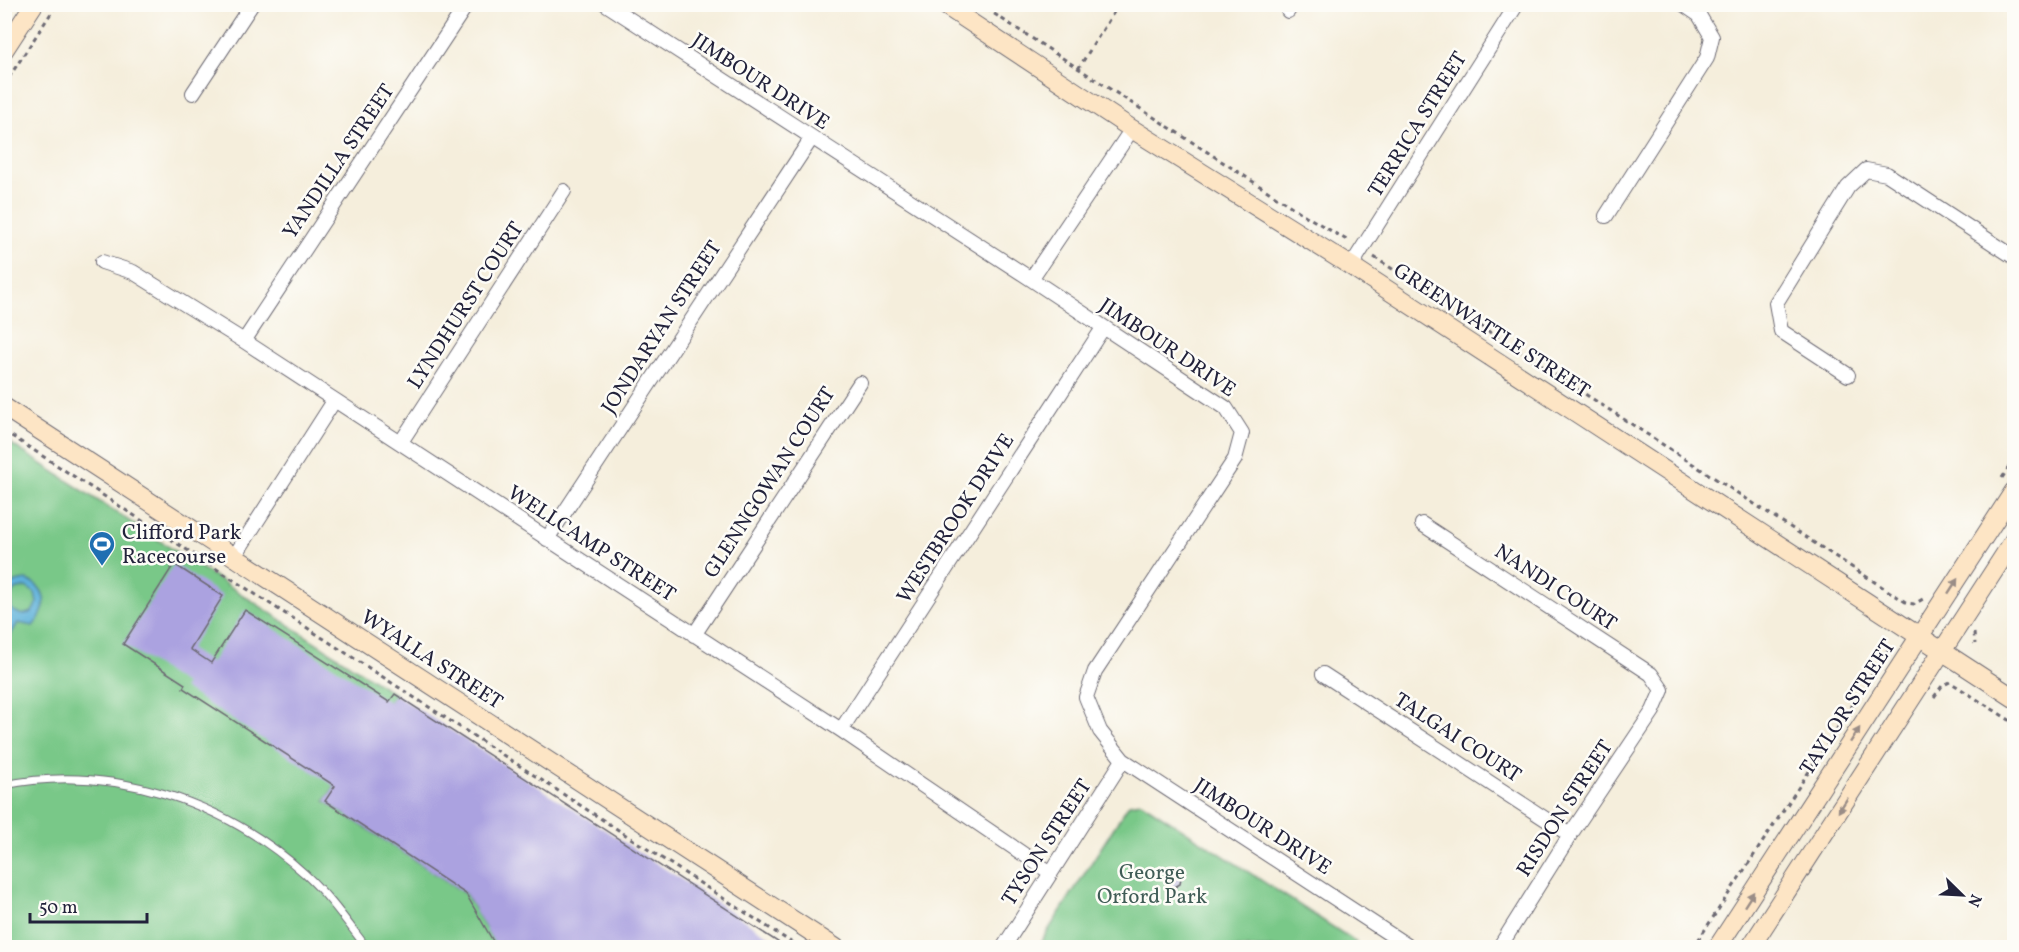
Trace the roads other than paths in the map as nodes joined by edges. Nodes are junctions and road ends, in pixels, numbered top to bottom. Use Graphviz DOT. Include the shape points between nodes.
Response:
graph roads {
  1 [pos="34,4"];
  2 [pos="252,4"];
  3 [pos="467,4"];
  4 [pos="606,4"];
  5 [pos="943,4"];
  6 [pos="1517,4"];
  7 [pos="1683,4"];
  8 [pos="4,50"];
  9 [pos="193,93"];
  10 [pos="1132,129"];
  11 [pos="811,139"];
  12 [pos="564,191"];
  13 [pos="1606,216"];
  14 [pos="2014,257"];
  15 [pos="102,262"];
  16 [pos="1351,266"];
  17 [pos="1031,279"];
  18 [pos="1104,328"];
  19 [pos="244,341"];
  20 [pos="1848,375"];
  21 [pos="860,383"];
  22 [pos="334,401"];
  23 [pos="4,408"];
  24 [pos="401,442"];
  25 [pos="2014,491"];
  26 [pos="1422,524"];
  27 [pos="547,539"];
  28 [pos="2014,540"];
  29 [pos="234,557"];
  30 [pos="694,635"];
  31 [pos="1921,635"];
  32 [pos="1944,650"];
  33 [pos="1323,674"];
  34 [pos="1662,690"];
  35 [pos="2014,698"];
  36 [pos="841,730"];
  37 [pos="1124,760"];
  38 [pos="4,785"];
  39 [pos="1570,835"];
  40 [pos="1051,873"];
  41 [pos="367,948"];
  42 [pos="836,948"];
  43 [pos="1003,948"];
  44 [pos="1411,948"];
  45 [pos="1499,948"];
  46 [pos="1717,948"];
  47 [pos="1749,948"];
  1 -- 8 [label="street"];
  2 -- 9 [label="street"];
  3 -- 19 [label="street, YANDILLA STREET"];
  4 -- 11 [label="street, JIMBOUR DRIVE"];
  5 -- 10 [label="street, GREENWATTLE STREET"];
  6 -- 16 [label="street, TERRICA STREET"];
  7 -- 13 [label="street" via="1699,15 1712,37 1707,58"];
  10 -- 16 [label="street, GREENWATTLE STREET"];
  10 -- 17 [label="street"];
  11 -- 17 [label="street, JIMBOUR DRIVE"];
  11 -- 27 [label="street, JONDARYAN STREET"];
  12 -- 24 [label="street, LYNDHURST COURT"];
  14 -- 20 [label="street" via="1887,174 1866,170 1848,187 1776,303 1781,331"];
  15 -- 19 [label="street, WELLCAMP STREET" via="133,272"];
  16 -- 31 [label="street, GREENWATTLE STREET"];
  17 -- 18 [label="street, JIMBOUR DRIVE"];
  18 -- 36 [label="street, WESTBROOK DRIVE"];
  18 -- 37 [label="street, JIMBOUR DRIVE" via="1226,408 1242,433 1235,459 1095,671 1086,697 1100,731"];
  19 -- 22 [label="street, WELLCAMP STREET"];
  21 -- 30 [label="street, GLENNGOWAN COURT"];
  22 -- 24 [label="street, WELLCAMP STREET"];
  22 -- 29 [label="street"];
  23 -- 29 [label="street, WYALLA STREET"];
  24 -- 27 [label="street, WELLCAMP STREET"];
  31 -- 25 [label="street, TAYLOR STREET, one-way"];
  26 -- 34 [label="street, NANDI COURT" via="1651,674"];
  27 -- 30 [label="street, WELLCAMP STREET"];
  28 -- 32 [label="street"];
  29 -- 42 [label="street, WYALLA STREET"];
  30 -- 36 [label="street, WELLCAMP STREET"];
  31 -- 32 [label="street, GREENWATTLE STREET"];
  46 -- 31 [label="street, TAYLOR STREET, one-way"];
  32 -- 35 [label="street, GREENWATTLE STREET"];
  32 -- 47 [label="street, one-way"];
  33 -- 39 [label="street, TALGAI COURT"];
  34 -- 39 [label="street, RISDON STREET" via="1653,711"];
  36 -- 40 [label="street, WELLCAMP STREET"];
  37 -- 40 [label="street, TYSON STREET"];
  37 -- 44 [label="street, JIMBOUR DRIVE"];
  38 -- 41 [label="lane" via="51,778 112,782 199,806 252,834 291,862 321,890"];
  39 -- 45 [label="street, RISDON STREET"];
  40 -- 43 [label="street, TYSON STREET"];
}
